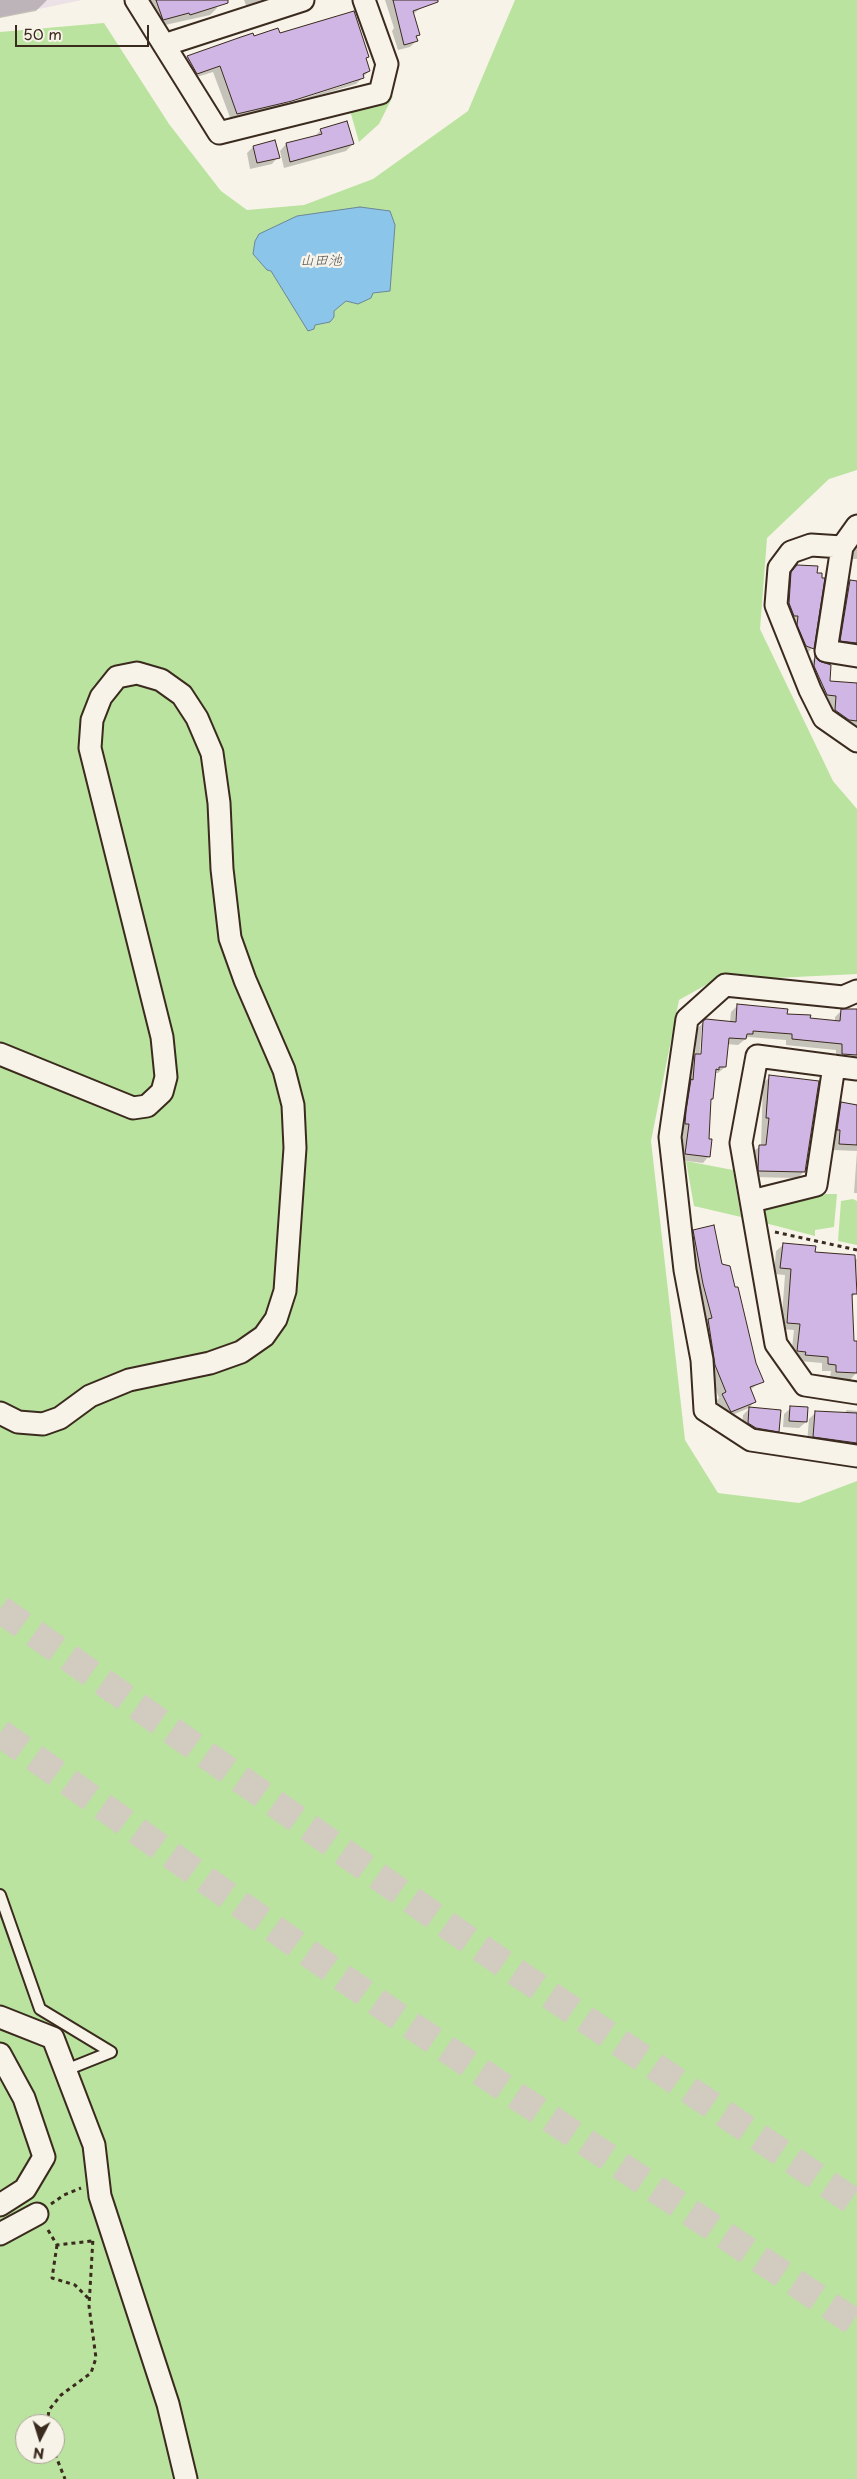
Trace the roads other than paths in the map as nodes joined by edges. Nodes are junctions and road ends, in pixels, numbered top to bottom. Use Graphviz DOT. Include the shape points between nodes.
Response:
graph roads {
  1 [pos="136,0"];
  2 [pos="303,0"];
  3 [pos="364,0"];
  4 [pos="164,45"];
  5 [pos="857,526"];
  6 [pos="846,558"];
  7 [pos="857,656"];
  8 [pos="857,741"];
  9 [pos="857,991"];
  10 [pos="0,1054"];
  11 [pos="834,1066"];
  12 [pos="857,1069"];
  13 [pos="752,1201"];
  14 [pos="857,1393"];
  15 [pos="0,1413"];
  16 [pos="857,1456"];
  17 [pos="0,1895"];
  18 [pos="0,2018"];
  19 [pos="2,2061"];
  20 [pos="66,2070"];
  21 [pos="0,2204"];
  22 [pos="37,2214"];
  23 [pos="0,2234"];
  24 [pos="186,2479"];
  1 -- 4 [label="street"];
  2 -- 4 [label="street"];
  3 -- 4 [label="street" via="387,64 380,93 219,134"];
  5 -- 6 [label="street"];
  6 -- 7 [label="street" via="826,651"];
  6 -- 8 [label="street" via="811,545 791,552 779,568 776,605 824,718"];
  9 -- 16 [label="street" via="843,997 725,985 688,1019 670,1137 685,1270 702,1360 705,1410 751,1440"];
  10 -- 15 [label="street" via="132,1108 147,1106 162,1092 166,1077 162,1037 90,748 92,720 101,697 116,676 138,673 161,680 182,695 198,718 212,753 230,938 244,980 284,1070 294,1105 295,1148 285,1291 272,1325 264,1336 241,1352 210,1363 129,1380 90,1396 60,1418 43,1424 18,1422"];
  11 -- 12 [label="street"];
  11 -- 13 [label="street" via="816,1185"];
  11 -- 13 [label="street" via="757,1056 742,1143"];
  13 -- 14 [label="street" via="776,1344 805,1385"];
  17 -- 20 [label="lane" via="40,2009 111,2052"];
  18 -- 20 [label="street" via="53,2038"];
  19 -- 21 [label="street" via="24,2098 44,2157 25,2189"];
  20 -- 24 [label="street" via="94,2145 100,2196 168,2404"];
  22 -- 23 [label="street"];
}
